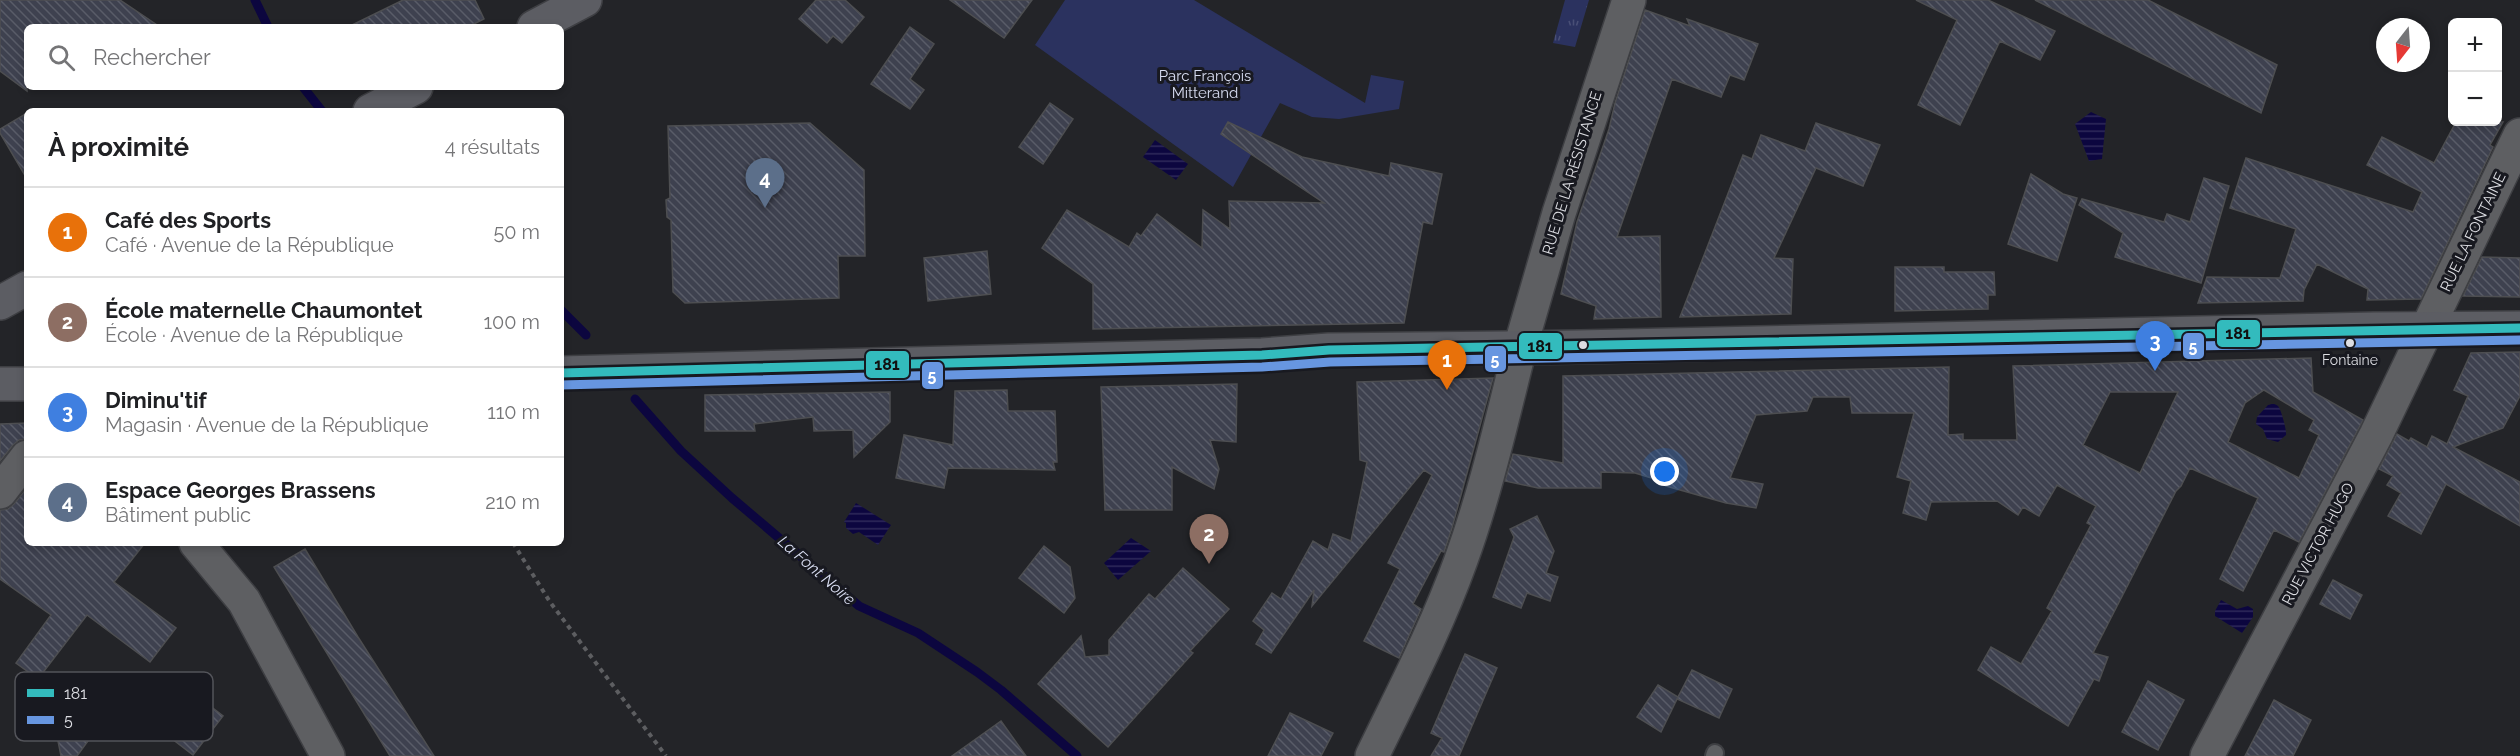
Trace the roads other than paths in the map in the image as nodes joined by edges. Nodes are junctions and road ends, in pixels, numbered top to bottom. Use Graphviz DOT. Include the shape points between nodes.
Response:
graph roads {
  1 [pos="1629,0"];
  2 [pos="573,3"];
  3 [pos="539,24"];
  4 [pos="410,90"];
  5 [pos="376,108"];
  6 [pos="2520,135"];
  7 [pos="2520,328"];
  8 [pos="2426,329"];
  9 [pos="1520,348"];
  10 [pos="577,373"];
  11 [pos="0,384"];
  12 [pos="24,384"];
  13 [pos="24,461"];
  14 [pos="0,492"];
  15 [pos="198,546"];
  16 [pos="328,756"];
  17 [pos="1372,756"];
  18 [pos="2206,756"];
  1 -- 9 [label="street, RUE DE LA RÉSISTANCE" via="1559,213"];
  2 -- 3 [label="main road"];
  4 -- 5 [label="main road"];
  6 -- 8 [label="street, RUE LA FONTAINE"];
  7 -- 8 [label="main road"];
  8 -- 9 [label="main road"];
  8 -- 18 [label="street, RUE VICTOR HUGO" via="2376,435"];
  9 -- 10 [label="main road" via="1329,350"];
  9 -- 17 [label="street, RUE DE LA RÉSISTANCE" via="1489,473 1461,560 1430,636"];
  11 -- 12 [label="main road"];
  13 -- 14 [label="street"];
  15 -- 16 [label="street" via="244,601"];
}
